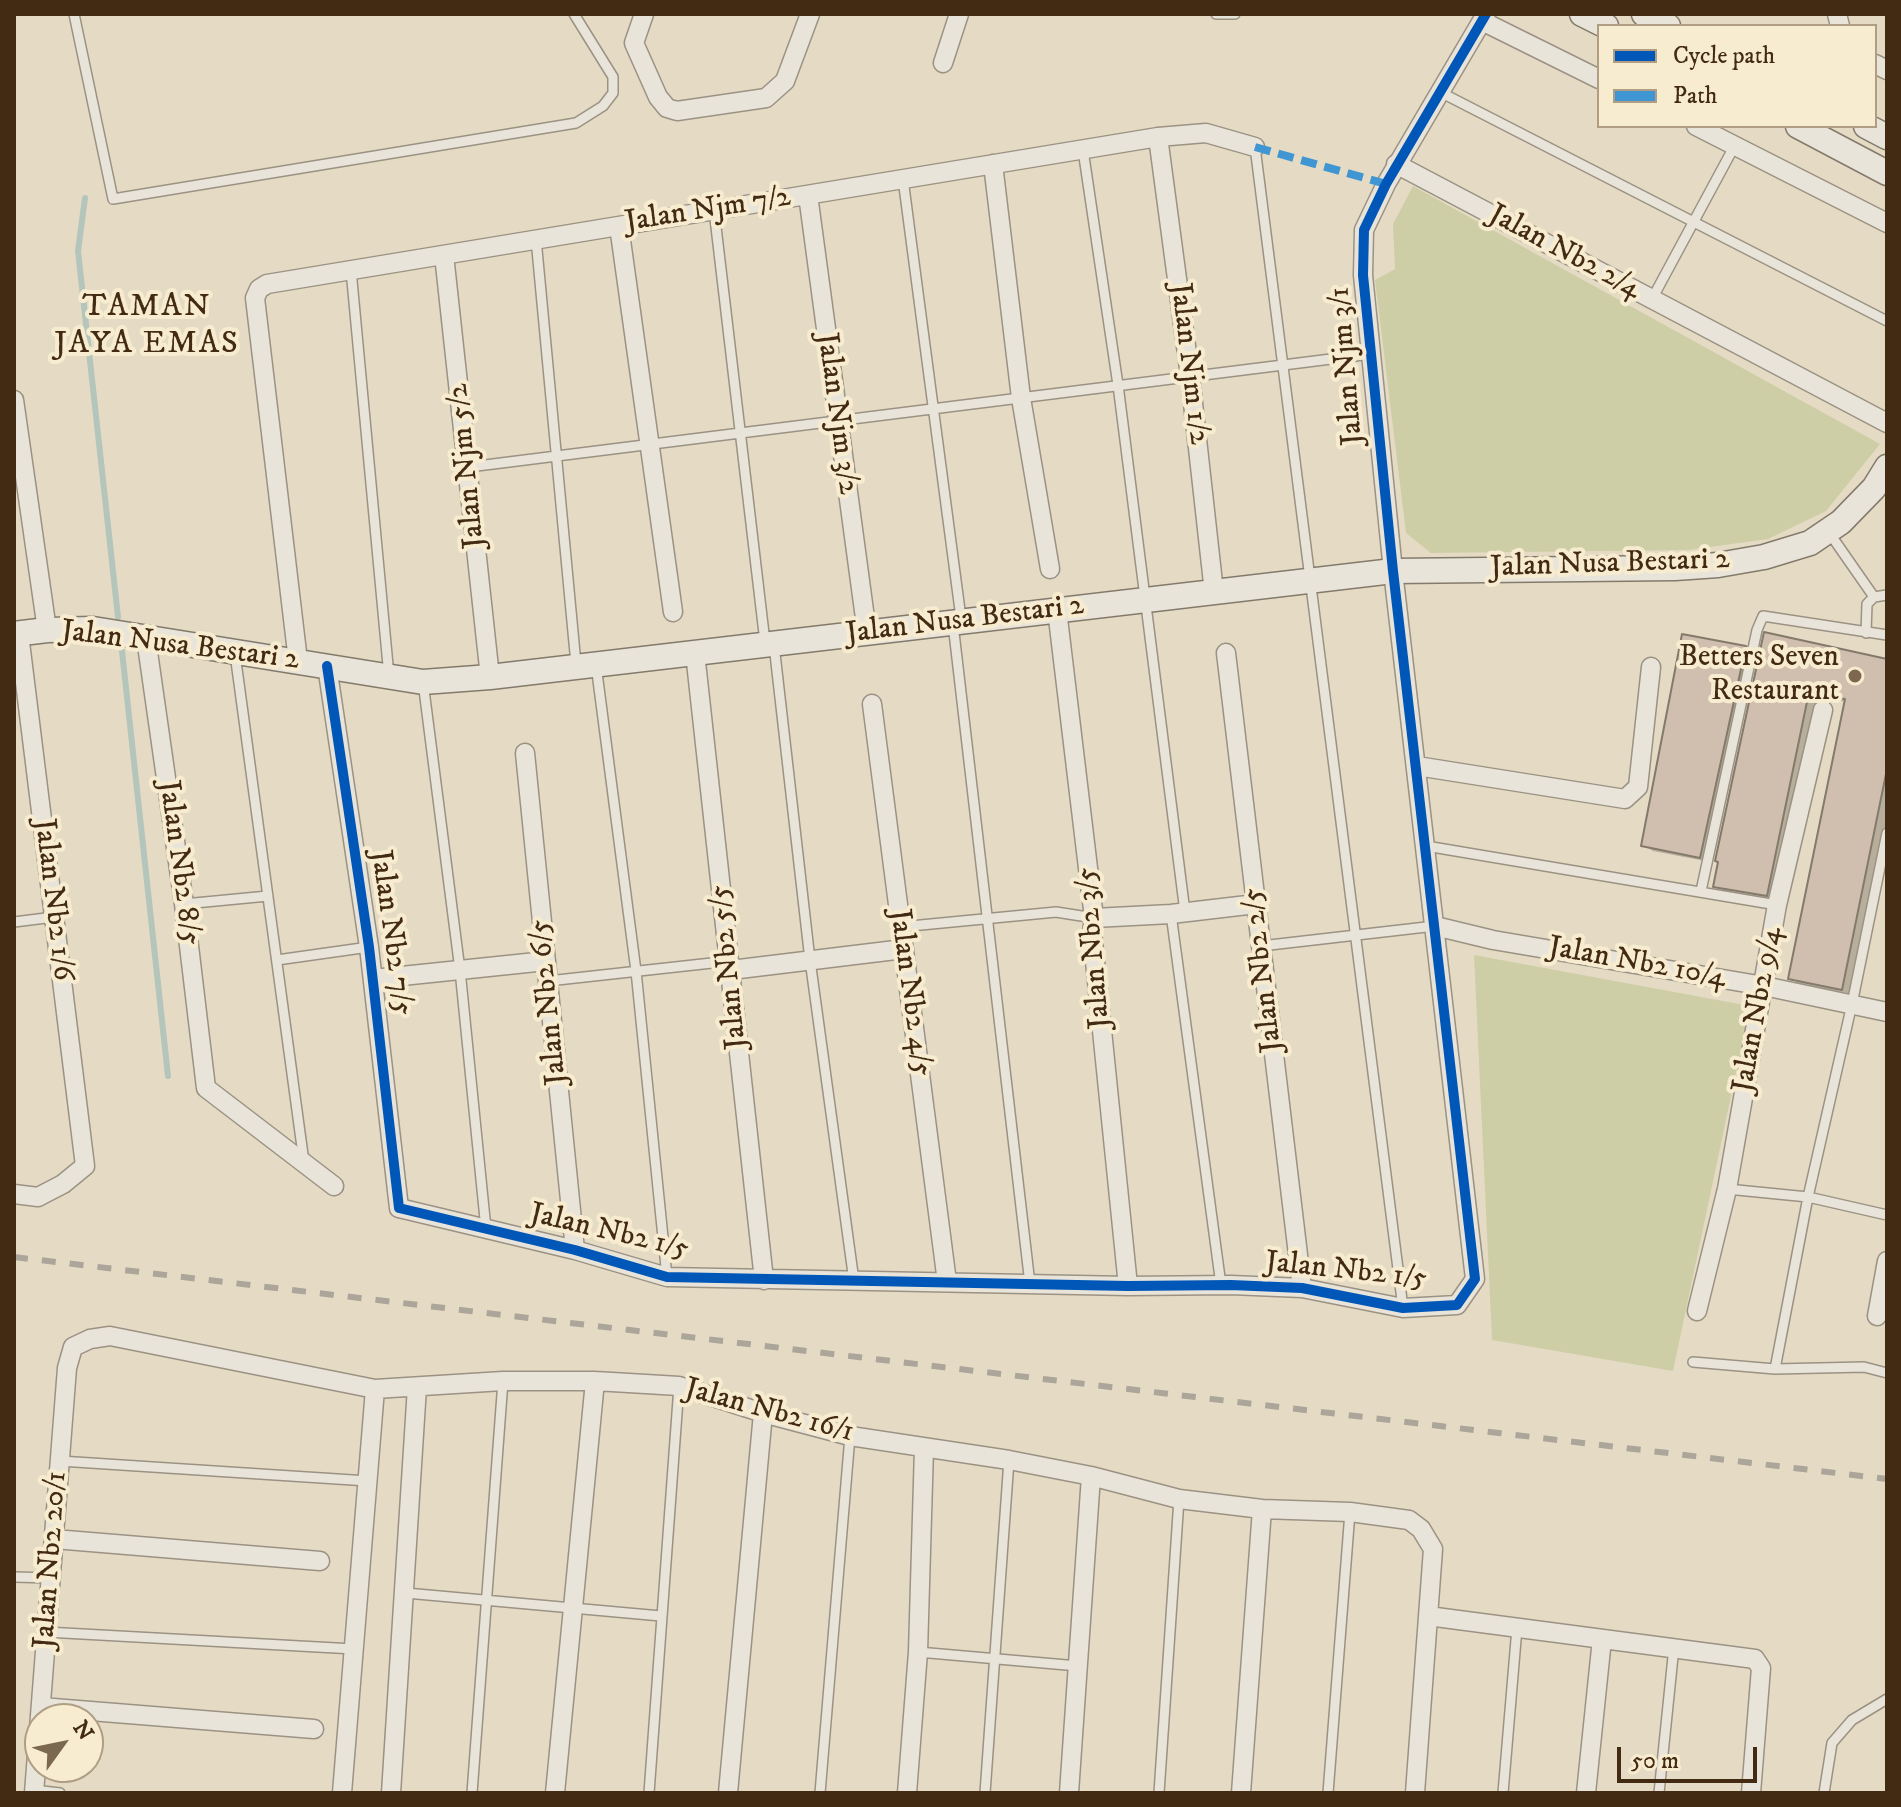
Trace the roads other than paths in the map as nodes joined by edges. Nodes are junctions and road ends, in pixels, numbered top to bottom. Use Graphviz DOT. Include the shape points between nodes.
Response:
graph roads {
  1 [pos="74,14"];
  2 [pos="574,14"];
  3 [pos="644,14"];
  4 [pos="810,14"];
  5 [pos="959,14"];
  6 [pos="1216,14"];
  7 [pos="1235,14"];
  8 [pos="1582,14"];
  9 [pos="1644,14"];
  10 [pos="1484,18"];
  11 [pos="1602,24"];
  12 [pos="1664,24"];
  13 [pos="943,63"];
  14 [pos="1597,78"];
  15 [pos="1440,92"];
  16 [pos="1700,128"];
  17 [pos="1802,128"];
  18 [pos="1158,137"];
  19 [pos="1735,145"];
  20 [pos="1255,147"];
  21 [pos="1083,150"];
  22 [pos="993,164"];
  23 [pos="1396,164"];
  24 [pos="1887,173"];
  25 [pos="903,179"];
  26 [pos="808,195"];
  27 [pos="714,210"];
  28 [pos="1693,222"];
  29 [pos="1887,223"];
  30 [pos="619,226"];
  31 [pos="536,239"];
  32 [pos="444,255"];
  33 [pos="351,270"];
  34 [pos="1652,299"];
  35 [pos="1887,321"];
  36 [pos="1371,354"];
  37 [pos="1283,365"];
  38 [pos="1190,376"];
  39 [pos="1118,385"];
  40 [pos="1021,398"];
  41 [pos="14,400"];
  42 [pos="934,409"];
  43 [pos="837,421"];
  44 [pos="1887,423"];
  45 [pos="740,433"];
  46 [pos="650,445"];
  47 [pos="557,456"];
  48 [pos="469,467"];
  49 [pos="1887,467"];
  50 [pos="1828,531"];
  51 [pos="1050,569"];
  52 [pos="1393,571"];
  53 [pos="1311,580"];
  54 [pos="1214,592"];
  55 [pos="1887,595"];
  56 [pos="1874,597"];
  57 [pos="1144,600"];
  58 [pos="1057,610"];
  59 [pos="673,612"];
  60 [pos="957,622"];
  61 [pos="47,630"];
  62 [pos="867,633"];
  63 [pos="1866,633"];
  64 [pos="16,634"];
  65 [pos="1887,635"];
  66 [pos="146,638"];
  67 [pos="769,644"];
  68 [pos="695,653"];
  69 [pos="1226,653"];
  70 [pos="235,654"];
  71 [pos="298,661"];
  72 [pos="327,666"];
  73 [pos="586,666"];
  74 [pos="1651,667"];
  75 [pos="389,676"];
  76 [pos="490,677"];
  77 [pos="423,682"];
  78 [pos="872,704"];
  79 [pos="1823,710"];
  80 [pos="525,753"];
  81 [pos="1417,766"];
  82 [pos="1887,833"];
  83 [pos="1426,846"];
  84 [pos="1701,891"];
  85 [pos="268,896"];
  86 [pos="184,904"];
  87 [pos="1256,904"];
  88 [pos="1777,905"];
  89 [pos="1178,913"];
  90 [pos="54,917"];
  91 [pos="988,918"];
  92 [pos="1094,918"];
  93 [pos="14,922"];
  94 [pos="1435,926"];
  95 [pos="900,927"];
  96 [pos="1356,935"];
  97 [pos="1261,946"];
  98 [pos="369,947"];
  99 [pos="904,949"];
  100 [pos="277,960"];
  101 [pos="810,960"];
  102 [pos="546,961"];
  103 [pos="730,966"];
  104 [pos="460,970"];
  105 [pos="636,971"];
  106 [pos="373,979"];
  107 [pos="548,981"];
  108 [pos="1764,986"];
  109 [pos="1852,1004"];
  110 [pos="1887,1012"];
  111 [pos="304,1165"];
  112 [pos="334,1186"];
  113 [pos="1727,1189"];
  114 [pos="14,1194"];
  115 [pos="1808,1197"];
  116 [pos="399,1208"];
  117 [pos="1887,1215"];
  118 [pos="486,1229"];
  119 [pos="575,1250"];
  120 [pos="1887,1261"];
  121 [pos="667,1277"];
  122 [pos="764,1280"];
  123 [pos="854,1281"];
  124 [pos="947,1282"];
  125 [pos="1030,1284"];
  126 [pos="1221,1285"];
  127 [pos="1128,1286"];
  128 [pos="1302,1288"];
  129 [pos="1403,1308"];
  130 [pos="1697,1311"];
  131 [pos="1877,1316"];
  132 [pos="90,1339"];
  133 [pos="1693,1362"];
  134 [pos="1775,1369"];
  135 [pos="1887,1373"];
  136 [pos="503,1381"];
  137 [pos="595,1381"];
  138 [pos="679,1386"];
  139 [pos="417,1387"];
  140 [pos="375,1389"];
  141 [pos="763,1413"];
  142 [pos="850,1436"];
  143 [pos="924,1448"];
  144 [pos="1009,1460"];
  145 [pos="60,1461"];
  146 [pos="1091,1476"];
  147 [pos="369,1481"];
  148 [pos="1179,1499"];
  149 [pos="1262,1509"];
  150 [pos="1350,1512"];
  151 [pos="54,1539"];
  152 [pos="320,1561"];
  153 [pos="14,1577"];
  154 [pos="51,1578"];
  155 [pos="406,1593"];
  156 [pos="486,1599"];
  157 [pos="573,1606"];
  158 [pos="661,1616"];
  159 [pos="1428,1616"];
  160 [pos="1517,1628"];
  161 [pos="46,1632"];
  162 [pos="1602,1639"];
  163 [pos="1674,1647"];
  164 [pos="354,1649"];
  165 [pos="918,1652"];
  166 [pos="996,1658"];
  167 [pos="1078,1666"];
  168 [pos="1887,1699"];
  169 [pos="41,1703"];
  170 [pos="104,1712"];
  171 [pos="314,1729"];
  172 [pos="34,1792"];
  173 [pos="60,1793"];
  174 [pos="342,1793"];
  175 [pos="391,1793"];
  176 [pos="472,1793"];
  177 [pos="555,1793"];
  178 [pos="649,1793"];
  179 [pos="728,1793"];
  180 [pos="820,1793"];
  181 [pos="907,1793"];
  182 [pos="985,1793"];
  183 [pos="1069,1793"];
  184 [pos="1159,1793"];
  185 [pos="1241,1793"];
  186 [pos="1328,1793"];
  187 [pos="1415,1793"];
  188 [pos="1503,1793"];
  189 [pos="1586,1793"];
  190 [pos="1659,1793"];
  191 [pos="1751,1793"];
  192 [pos="1824,1793"];
  1 -- 2 [label="lane" via="113,199 576,123 603,106 613,93 613,77"];
  3 -- 4 [label="street" via="634,43 658,97 677,111 766,98 777,90"];
  5 -- 13 [label="street"];
  6 -- 7 [label="lane"];
  8 -- 11 [label="street"];
  9 -- 12 [label="street"];
  10 -- 14 [label="street"];
  10 -- 15 [label="street"];
  15 -- 23 [label="street"];
  15 -- 28 [label="lane"];
  16 -- 19 [label="street"];
  17 -- 24 [label="street"];
  18 -- 20 [label="street, Jalan Njm 7/2" via="1206,133"];
  18 -- 21 [label="street, Jalan Njm 7/2"];
  18 -- 38 [label="street, Jalan Njm 1/2"];
  19 -- 28 [label="lane"];
  19 -- 29 [label="street"];
  20 -- 37 [label="lane"];
  21 -- 22 [label="street, Jalan Njm 7/2"];
  21 -- 39 [label="lane"];
  22 -- 25 [label="street, Jalan Njm 7/2"];
  22 -- 40 [label="street"];
  23 -- 34 [label="street, Jalan Nb2 2/4"];
  23 -- 36 [label="street, Jalan Njm 3/1" via="1364,230"];
  25 -- 26 [label="street, Jalan Njm 7/2"];
  25 -- 42 [label="lane"];
  26 -- 27 [label="street, Jalan Njm 7/2"];
  26 -- 43 [label="street, Jalan Njm 3/2"];
  27 -- 30 [label="street, Jalan Njm 7/2"];
  27 -- 45 [label="lane"];
  28 -- 34 [label="lane"];
  28 -- 35 [label="lane"];
  30 -- 31 [label="street, Jalan Njm 7/2"];
  30 -- 46 [label="street"];
  31 -- 32 [label="street, Jalan Njm 7/2"];
  31 -- 47 [label="lane"];
  32 -- 33 [label="street, Jalan Njm 7/2"];
  32 -- 48 [label="street, Jalan Njm 5/2"];
  33 -- 71 [label="street, Jalan Njm 7/2" via="267,284 255,298"];
  33 -- 75 [label="lane"];
  34 -- 44 [label="street, Jalan Nb2 2/4"];
  36 -- 37 [label="lane"];
  36 -- 52 [label="street, Jalan Njm 3/1"];
  37 -- 38 [label="lane"];
  37 -- 53 [label="lane"];
  38 -- 39 [label="lane"];
  38 -- 54 [label="street, Jalan Njm 1/2"];
  39 -- 40 [label="lane"];
  39 -- 57 [label="lane"];
  40 -- 42 [label="lane"];
  40 -- 51 [label="street"];
  41 -- 61 [label="street"];
  42 -- 43 [label="lane"];
  42 -- 60 [label="lane"];
  43 -- 45 [label="lane"];
  43 -- 62 [label="street, Jalan Njm 3/2"];
  45 -- 46 [label="lane"];
  45 -- 67 [label="lane"];
  46 -- 47 [label="lane"];
  46 -- 59 [label="street"];
  47 -- 48 [label="lane"];
  47 -- 73 [label="lane"];
  48 -- 76 [label="street, Jalan Njm 5/2"];
  49 -- 50 [label="street, Jalan Nusa Bestari 2" via="1874,488"];
  50 -- 52 [label="street, Jalan Nusa Bestari 2" via="1810,543 1718,565"];
  50 -- 56 [label="lane"];
  52 -- 53 [label="street, Jalan Nusa Bestari 2"];
  52 -- 81 [label="street, Jalan Nb2 1/5"];
  53 -- 54 [label="street, Jalan Nusa Bestari 2"];
  53 -- 96 [label="lane"];
  54 -- 57 [label="street, Jalan Nusa Bestari 2"];
  55 -- 56 [label="lane"];
  56 -- 63 [label="lane" via="1867,604"];
  57 -- 58 [label="street, Jalan Nusa Bestari 2"];
  57 -- 89 [label="lane"];
  58 -- 60 [label="street, Jalan Nusa Bestari 2"];
  58 -- 92 [label="street, Jalan Nb2 3/5"];
  60 -- 62 [label="street, Jalan Nusa Bestari 2"];
  60 -- 91 [label="lane"];
  61 -- 64 [label="street, Jalan Nusa Bestari 2"];
  61 -- 66 [label="street, Jalan Nusa Bestari 2" via="93,629"];
  62 -- 67 [label="street, Jalan Nusa Bestari 2"];
  63 -- 65 [label="lane"];
  63 -- 84 [label="lane" via="1763,616"];
  64 -- 90 [label="street, Jalan Nb2 1/6"];
  66 -- 70 [label="street, Jalan Nusa Bestari 2"];
  66 -- 86 [label="street, Jalan Nb2 8/5"];
  67 -- 68 [label="street, Jalan Nusa Bestari 2"];
  67 -- 101 [label="lane"];
  68 -- 73 [label="street, Jalan Nusa Bestari 2"];
  68 -- 103 [label="street, Jalan Nb2 5/5"];
  69 -- 87 [label="street, Jalan Nb2 2/5"];
  70 -- 71 [label="street, Jalan Nusa Bestari 2"];
  70 -- 85 [label="lane"];
  71 -- 72 [label="street, Jalan Nusa Bestari 2"];
  72 -- 75 [label="street, Jalan Nusa Bestari 2"];
  72 -- 98 [label="street, Jalan Nb2 7/5"];
  73 -- 76 [label="street, Jalan Nusa Bestari 2"];
  73 -- 105 [label="lane"];
  74 -- 81 [label="street" via="1638,787 1625,799"];
  75 -- 77 [label="street, Jalan Nusa Bestari 2"];
  76 -- 77 [label="street, Jalan Nusa Bestari 2"];
  77 -- 104 [label="lane"];
  78 -- 95 [label="street, Jalan Nb2 4/5"];
  79 -- 88 [label="street, Jalan Nb2 9/4"];
  80 -- 102 [label="street, Jalan Nb2 6/5"];
  81 -- 83 [label="street, Jalan Nb2 1/5"];
  82 -- 109 [label="lane"];
  83 -- 84 [label="lane"];
  83 -- 94 [label="street, Jalan Nb2 1/5"];
  84 -- 88 [label="lane"];
  85 -- 86 [label="lane"];
  85 -- 100 [label="lane"];
  86 -- 111 [label="street, Jalan Nb2 8/5" via="206,1088"];
  87 -- 89 [label="street"];
  87 -- 97 [label="street, Jalan Nb2 2/5"];
  88 -- 108 [label="street, Jalan Nb2 9/4"];
  89 -- 92 [label="street"];
  89 -- 126 [label="lane"];
  90 -- 93 [label="lane"];
  90 -- 114 [label="street, Jalan Nb2 1/6" via="85,1166 38,1197"];
  91 -- 92 [label="lane" via="1056,912"];
  91 -- 95 [label="lane"];
  91 -- 125 [label="lane"];
  92 -- 127 [label="street, Jalan Nb2 3/5"];
  94 -- 96 [label="lane"];
  94 -- 108 [label="street, Jalan Nb2 10/4"];
  94 -- 129 [label="street, Jalan Nb2 1/5" via="1475,1279 1457,1305"];
  95 -- 99 [label="street, Jalan Nb2 4/5"];
  96 -- 97 [label="lane"];
  96 -- 129 [label="lane"];
  97 -- 128 [label="street, Jalan Nb2 2/5"];
  98 -- 100 [label="lane"];
  98 -- 106 [label="street, Jalan Nb2 7/5"];
  99 -- 101 [label="street"];
  99 -- 124 [label="street, Jalan Nb2 4/5"];
  100 -- 111 [label="lane"];
  101 -- 103 [label="street"];
  101 -- 123 [label="lane"];
  102 -- 104 [label="street"];
  102 -- 107 [label="street, Jalan Nb2 6/5"];
  103 -- 105 [label="lane"];
  103 -- 122 [label="street, Jalan Nb2 5/5"];
  104 -- 106 [label="street"];
  104 -- 118 [label="lane"];
  105 -- 107 [label="lane"];
  105 -- 121 [label="lane"];
  106 -- 116 [label="street, Jalan Nb2 7/5"];
  107 -- 119 [label="street, Jalan Nb2 6/5"];
  108 -- 109 [label="street, Jalan Nb2 10/4"];
  108 -- 113 [label="street, Jalan Nb2 9/4"];
  109 -- 110 [label="street, Jalan Nb2 10/4"];
  109 -- 115 [label="lane"];
  111 -- 112 [label="street"];
  113 -- 115 [label="lane"];
  113 -- 130 [label="street, Jalan Nb2 9/4"];
  115 -- 117 [label="lane"];
  115 -- 134 [label="lane"];
  116 -- 118 [label="street, Jalan Nb2 1/5"];
  118 -- 119 [label="street, Jalan Nb2 1/5"];
  119 -- 121 [label="street, Jalan Nb2 1/5"];
  120 -- 131 [label="street"];
  121 -- 122 [label="street, Jalan Nb2 1/5"];
  122 -- 123 [label="street, Jalan Nb2 1/5"];
  123 -- 124 [label="street, Jalan Nb2 1/5"];
  124 -- 125 [label="street, Jalan Nb2 1/5"];
  125 -- 127 [label="street, Jalan Nb2 1/5"];
  126 -- 127 [label="street, Jalan Nb2 1/5"];
  126 -- 128 [label="street, Jalan Nb2 1/5"];
  128 -- 129 [label="street, Jalan Nb2 1/5"];
  132 -- 140 [label="street, Jalan Nb2 16/1" via="110,1336"];
  132 -- 145 [label="street, Jalan Nb2 20/1" via="73,1347 67,1368"];
  133 -- 134 [label="lane"];
  134 -- 135 [label="lane" via="1864,1367"];
  136 -- 137 [label="street, Jalan Nb2 16/1"];
  136 -- 139 [label="street, Jalan Nb2 16/1"];
  136 -- 156 [label="lane"];
  137 -- 138 [label="street, Jalan Nb2 16/1"];
  137 -- 157 [label="street"];
  138 -- 141 [label="street, Jalan Nb2 16/1"];
  138 -- 158 [label="lane"];
  139 -- 140 [label="street, Jalan Nb2 16/1"];
  139 -- 155 [label="street"];
  140 -- 147 [label="street"];
  141 -- 142 [label="street, Jalan Nb2 16/1"];
  141 -- 179 [label="street"];
  142 -- 143 [label="street, Jalan Nb2 16/1"];
  142 -- 180 [label="lane"];
  143 -- 144 [label="street, Jalan Nb2 16/1"];
  143 -- 165 [label="street"];
  144 -- 146 [label="street, Jalan Nb2 16/1"];
  144 -- 166 [label="lane"];
  145 -- 147 [label="lane"];
  145 -- 151 [label="street, Jalan Nb2 20/1"];
  146 -- 148 [label="street, Jalan Nb2 16/1"];
  146 -- 167 [label="street"];
  147 -- 164 [label="street"];
  148 -- 149 [label="street, Jalan Nb2 16/1"];
  148 -- 184 [label="lane"];
  149 -- 150 [label="street, Jalan Nb2 16/1"];
  149 -- 185 [label="street"];
  150 -- 159 [label="street, Jalan Nb2 16/1" via="1409,1520 1421,1529 1433,1549"];
  150 -- 186 [label="lane"];
  151 -- 152 [label="street"];
  151 -- 154 [label="street, Jalan Nb2 20/1"];
  153 -- 154 [label="lane"];
  154 -- 161 [label="street, Jalan Nb2 20/1"];
  155 -- 156 [label="lane"];
  155 -- 175 [label="street"];
  156 -- 157 [label="lane"];
  156 -- 176 [label="lane"];
  157 -- 158 [label="lane"];
  157 -- 177 [label="street"];
  158 -- 178 [label="lane"];
  159 -- 160 [label="street"];
  159 -- 187 [label="street"];
  160 -- 162 [label="street"];
  160 -- 188 [label="lane"];
  161 -- 164 [label="lane"];
  161 -- 169 [label="street, Jalan Nb2 20/1"];
  162 -- 163 [label="street"];
  162 -- 189 [label="street"];
  163 -- 190 [label="lane"];
  163 -- 191 [label="street" via="1745,1656 1761,1668"];
  164 -- 174 [label="street"];
  165 -- 166 [label="lane"];
  165 -- 181 [label="street"];
  166 -- 167 [label="lane"];
  166 -- 182 [label="lane"];
  167 -- 183 [label="street"];
  168 -- 192 [label="lane" via="1852,1720 1832,1743"];
  170 -- 171 [label="street"];
  172 -- 173 [label="lane"];
}
